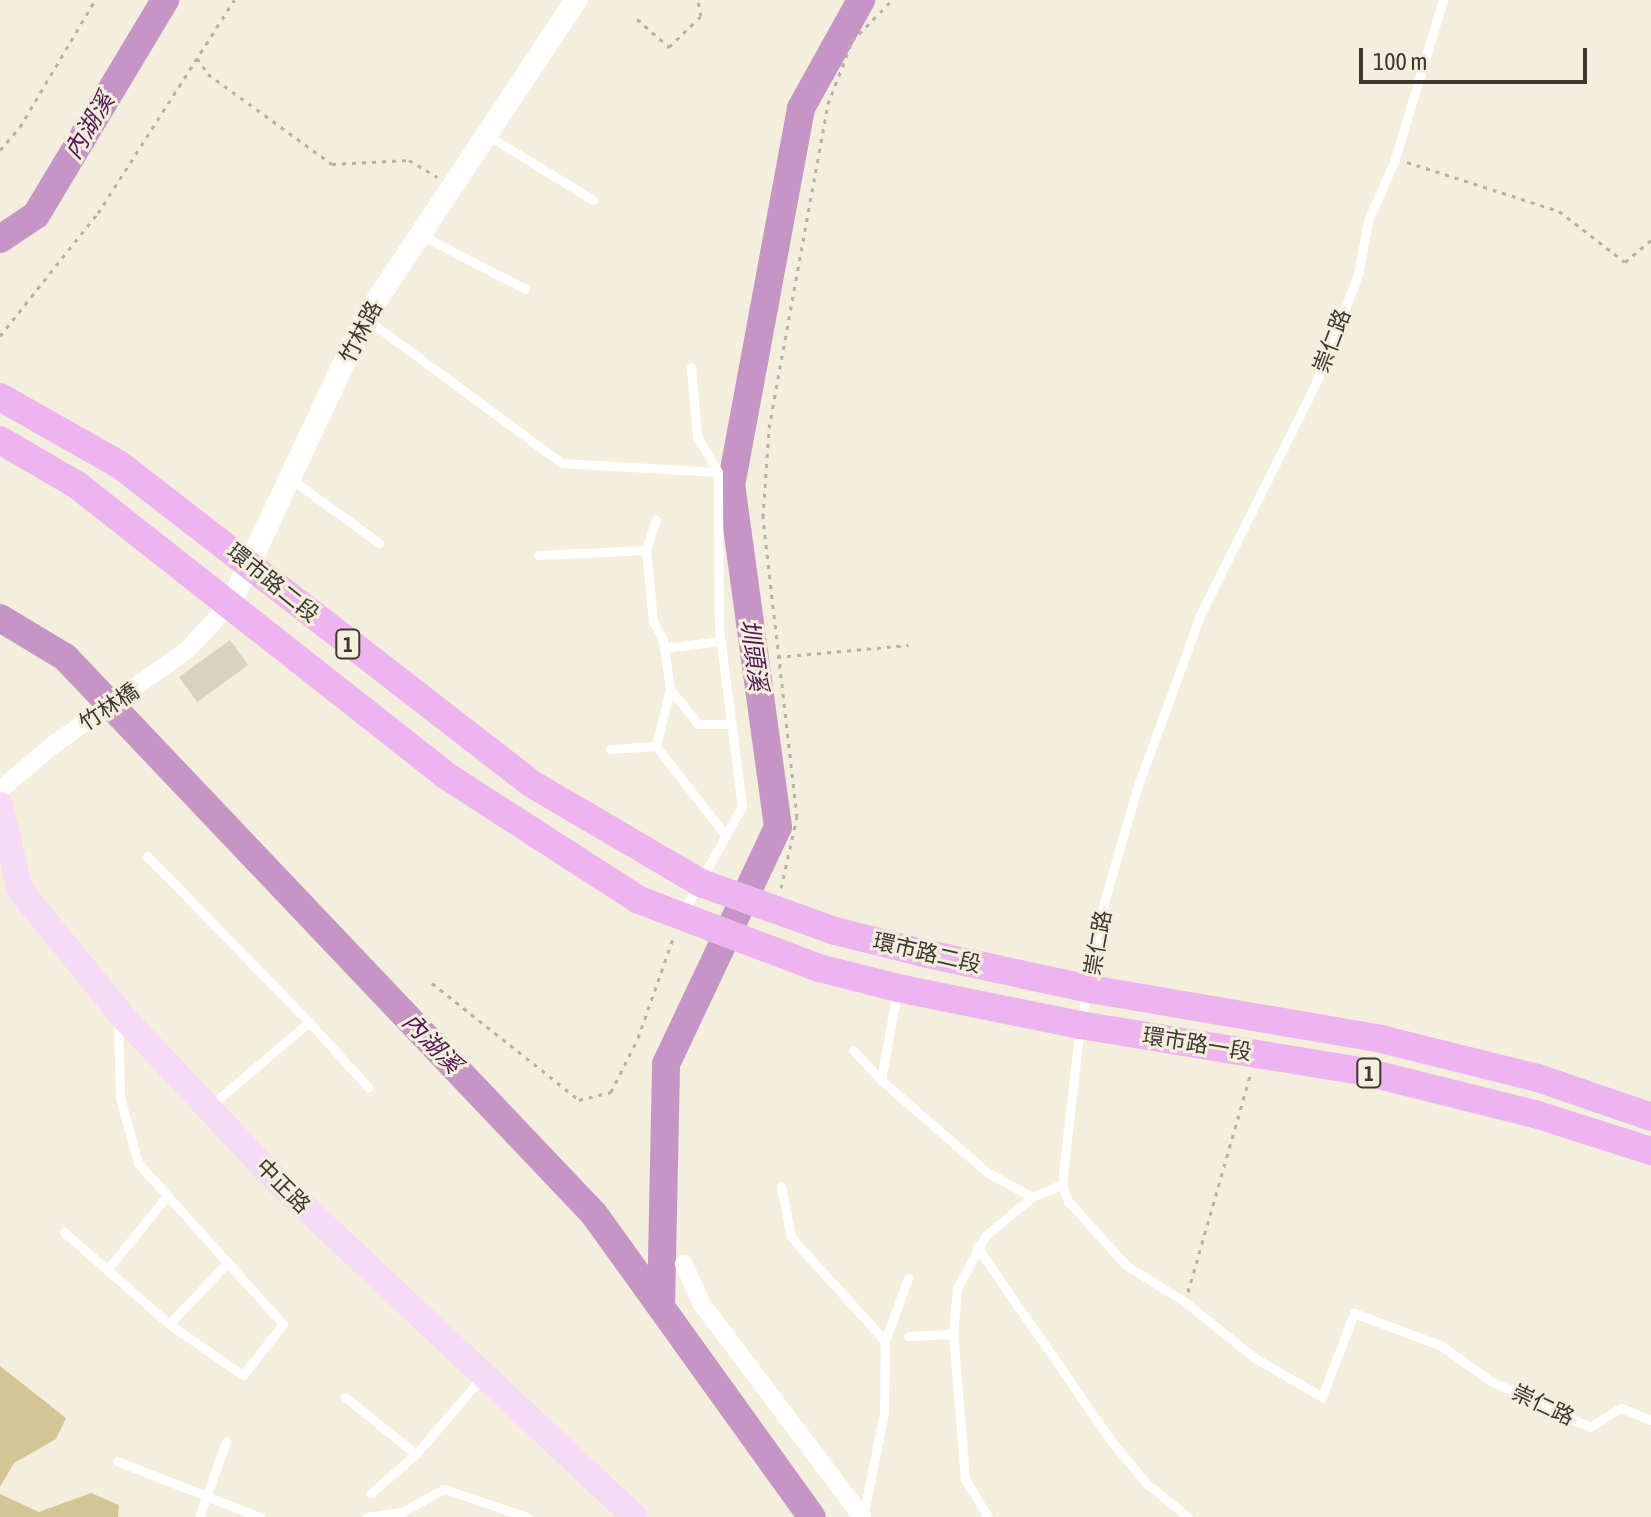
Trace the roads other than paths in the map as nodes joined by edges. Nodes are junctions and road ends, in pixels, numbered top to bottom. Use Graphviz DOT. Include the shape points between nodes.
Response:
graph roads {
  1 [pos="576,0"];
  2 [pos="1443,0"];
  3 [pos="486,134"];
  4 [pos="593,200"];
  5 [pos="418,234"];
  6 [pos="525,289"];
  7 [pos="365,318"];
  8 [pos="691,367"];
  9 [pos="0,397"];
  10 [pos="0,440"];
  11 [pos="718,472"];
  12 [pos="288,478"];
  13 [pos="656,520"];
  14 [pos="379,543"];
  15 [pos="646,550"];
  16 [pos="538,555"];
  17 [pos="252,565"];
  18 [pos="231,603"];
  19 [pos="721,641"];
  20 [pos="664,648"];
  21 [pos="164,669"];
  22 [pos="670,689"];
  23 [pos="732,724"];
  24 [pos="656,746"];
  25 [pos="610,749"];
  26 [pos="0,790"];
  27 [pos="0,805"];
  28 [pos="726,836"];
  29 [pos="147,856"];
  30 [pos="7,872"];
  31 [pos="701,883"];
  32 [pos="680,917"];
  33 [pos="898,988"];
  34 [pos="1090,989"];
  35 [pos="117,1009"];
  36 [pos="309,1022"];
  37 [pos="1080,1025"];
  38 [pos="853,1050"];
  39 [pos="881,1080"];
  40 [pos="368,1087"];
  41 [pos="207,1108"];
  42 [pos="1651,1117"];
  43 [pos="1651,1151"];
  44 [pos="1062,1184"];
  45 [pos="781,1186"];
  46 [pos="167,1196"];
  47 [pos="1032,1197"];
  48 [pos="64,1232"];
  49 [pos="977,1247"];
  50 [pos="227,1263"];
  51 [pos="684,1264"];
  52 [pos="107,1270"];
  53 [pos="908,1278"];
  54 [pos="169,1324"];
  55 [pos="953,1334"];
  56 [pos="908,1336"];
  57 [pos="885,1341"];
  58 [pos="484,1376"];
  59 [pos="345,1397"];
  60 [pos="1651,1420"];
  61 [pos="226,1442"];
  62 [pos="416,1454"];
  63 [pos="117,1461"];
  64 [pos="371,1493"];
  65 [pos="205,1496"];
  66 [pos="199,1517"];
  67 [pos="260,1517"];
  68 [pos="366,1517"];
  69 [pos="527,1517"];
  70 [pos="635,1517"];
  71 [pos="862,1517"];
  72 [pos="988,1517"];
  73 [pos="1188,1517"];
  1 -- 3 [label="street, 竹林路"];
  2 -- 34 [label="lane, 崇仁路" via="1395,159 1368,221 1358,275 1314,387 1195,630 1138,785 1104,902"];
  3 -- 4 [label="lane"];
  3 -- 5 [label="street, 竹林路"];
  5 -- 6 [label="lane"];
  5 -- 7 [label="street, 竹林路"];
  7 -- 11 [label="lane" via="562,463"];
  7 -- 12 [label="street, 竹林路"];
  8 -- 11 [label="lane" via="697,436"];
  9 -- 17 [label="main road, 環市路二段 / 1" via="120,465"];
  10 -- 18 [label="main road, 環市路二段 / 1" via="77,485"];
  11 -- 19 [label="lane"];
  12 -- 14 [label="lane"];
  12 -- 17 [label="street, 竹林路"];
  13 -- 15 [label="lane"];
  15 -- 16 [label="lane"];
  15 -- 20 [label="lane" via="653,621"];
  17 -- 18 [label="street, 竹林路"];
  17 -- 31 [label="main road, 環市路二段 / 1" via="474,743 532,784"];
  18 -- 21 [label="street, 竹林路"];
  18 -- 32 [label="main road, 環市路二段 / 1" via="445,775 639,900"];
  19 -- 20 [label="lane"];
  19 -- 23 [label="lane"];
  20 -- 22 [label="lane"];
  21 -- 26 [label="street, 竹林橋" via="53,745"];
  22 -- 23 [label="lane" via="698,724"];
  22 -- 24 [label="lane"];
  23 -- 28 [label="lane" via="742,806"];
  24 -- 25 [label="lane"];
  24 -- 28 [label="lane"];
  27 -- 30 [label="main road, 中正路"];
  28 -- 31 [label="lane"];
  29 -- 36 [label="lane"];
  30 -- 35 [label="main road, 中正路"];
  31 -- 32 [label="lane"];
  31 -- 34 [label="main road, 環市路二段 / 1" via="771,910 909,949"];
  32 -- 33 [label="main road, 環市路一段 / 1"];
  33 -- 37 [label="main road, 環市路一段 / 1"];
  33 -- 39 [label="lane"];
  34 -- 37 [label="lane, 崇仁路"];
  34 -- 42 [label="main road, 環市路一段 / 1" via="1381,1039 1538,1078"];
  35 -- 41 [label="main road, 中正路"];
  35 -- 46 [label="lane" via="120,1097 138,1163"];
  36 -- 40 [label="lane"];
  36 -- 41 [label="lane"];
  37 -- 43 [label="main road, 環市路一段 / 1" via="1362,1071 1535,1114"];
  37 -- 44 [label="lane, 崇仁路"];
  38 -- 39 [label="lane"];
  39 -- 47 [label="lane" via="987,1172"];
  41 -- 58 [label="main road, 中正路"];
  44 -- 47 [label="lane"];
  44 -- 60 [label="lane, 崇仁路" via="1068,1201 1126,1265 1185,1302 1255,1358 1322,1397 1354,1313 1442,1346 1489,1380 1590,1427 1621,1408"];
  45 -- 57 [label="lane" via="791,1237"];
  46 -- 50 [label="lane"];
  46 -- 52 [label="lane"];
  47 -- 49 [label="lane"];
  48 -- 52 [label="lane"];
  49 -- 55 [label="lane" via="957,1289"];
  49 -- 73 [label="lane" via="1112,1442 1147,1484"];
  50 -- 54 [label="lane"];
  50 -- 54 [label="lane" via="283,1324 243,1375"];
  51 -- 71 [label="street" via="701,1303"];
  52 -- 54 [label="lane"];
  53 -- 57 [label="lane"];
  55 -- 56 [label="lane"];
  55 -- 72 [label="lane" via="965,1479"];
  57 -- 71 [label="lane" via="884,1413"];
  58 -- 62 [label="lane"];
  58 -- 70 [label="main road, 中正路"];
  59 -- 62 [label="lane"];
  61 -- 65 [label="lane"];
  62 -- 64 [label="lane"];
  63 -- 65 [label="lane"];
  65 -- 66 [label="lane"];
  65 -- 67 [label="lane"];
  68 -- 69 [label="lane" via="402,1512 444,1489"];
}
